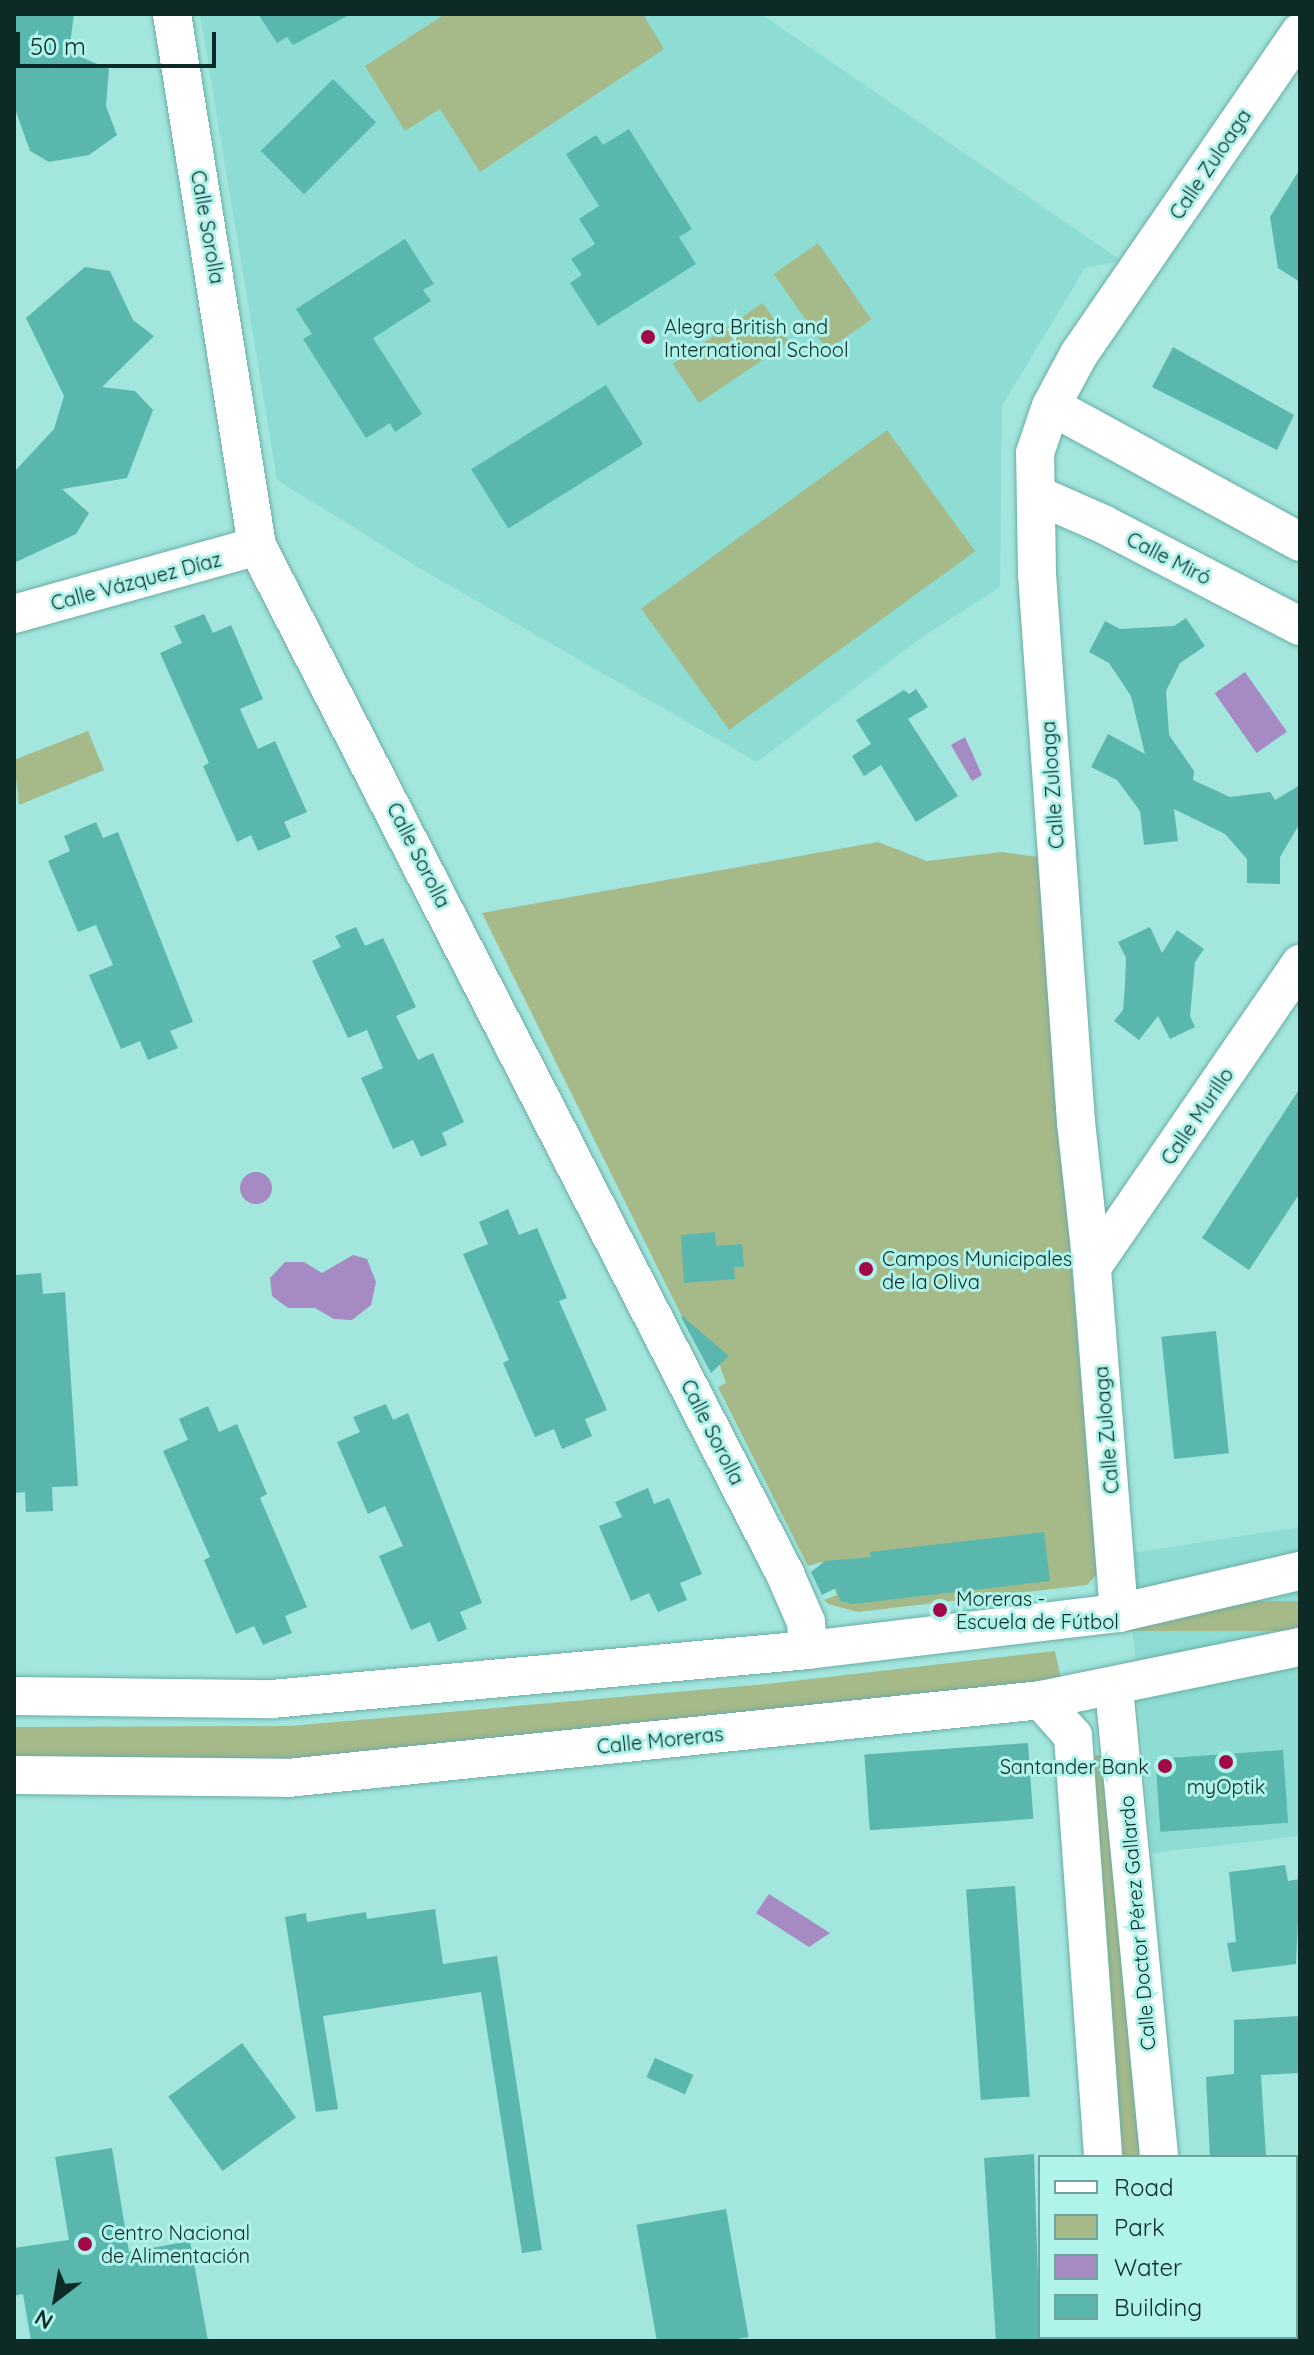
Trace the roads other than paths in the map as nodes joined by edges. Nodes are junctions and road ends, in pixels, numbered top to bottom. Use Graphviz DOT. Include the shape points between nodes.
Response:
graph roads {
  1 [pos="172,14"];
  2 [pos="1300,33"];
  3 [pos="1051,406"];
  4 [pos="1037,495"];
  5 [pos="1300,542"];
  6 [pos="257,546"];
  7 [pos="14,614"];
  8 [pos="1300,626"];
  9 [pos="1300,964"];
  10 [pos="1092,1267"];
  11 [pos="1300,1571"];
  12 [pos="1119,1613"];
  13 [pos="1300,1647"];
  14 [pos="808,1650"];
  15 [pos="1114,1688"];
  16 [pos="14,1696"];
  17 [pos="1041,1700"];
  18 [pos="14,1775"];
  19 [pos="1103,2155"];
  20 [pos="1159,2155"];
  1 -- 6 [label="street, Calle Sorolla"];
  2 -- 3 [label="street, Calle Zuloaga" via="1079,354"];
  3 -- 4 [label="street, Calle Zuloaga" via="1035,453"];
  3 -- 5 [label="street"];
  4 -- 8 [label="street, Calle Miró"];
  4 -- 10 [label="street, Calle Zuloaga" via="1037,574 1081,1193"];
  6 -- 7 [label="street, Calle Vázquez Díaz"];
  6 -- 14 [label="street, Calle Sorolla" via="778,1561 806,1622"];
  9 -- 10 [label="street, Calle Murillo"];
  10 -- 12 [label="street, Calle Zuloaga"];
  11 -- 12 [label="street"];
  12 -- 14 [label="street"];
  13 -- 15 [label="street, Calle Moreras"];
  14 -- 16 [label="street" via="272,1699"];
  15 -- 17 [label="street, Calle Moreras"];
  15 -- 20 [label="street, Calle Doctor Pérez Gallardo"];
  17 -- 18 [label="street, Calle Moreras" via="288,1778"];
  17 -- 19 [label="street" via="1073,1736"];
}
